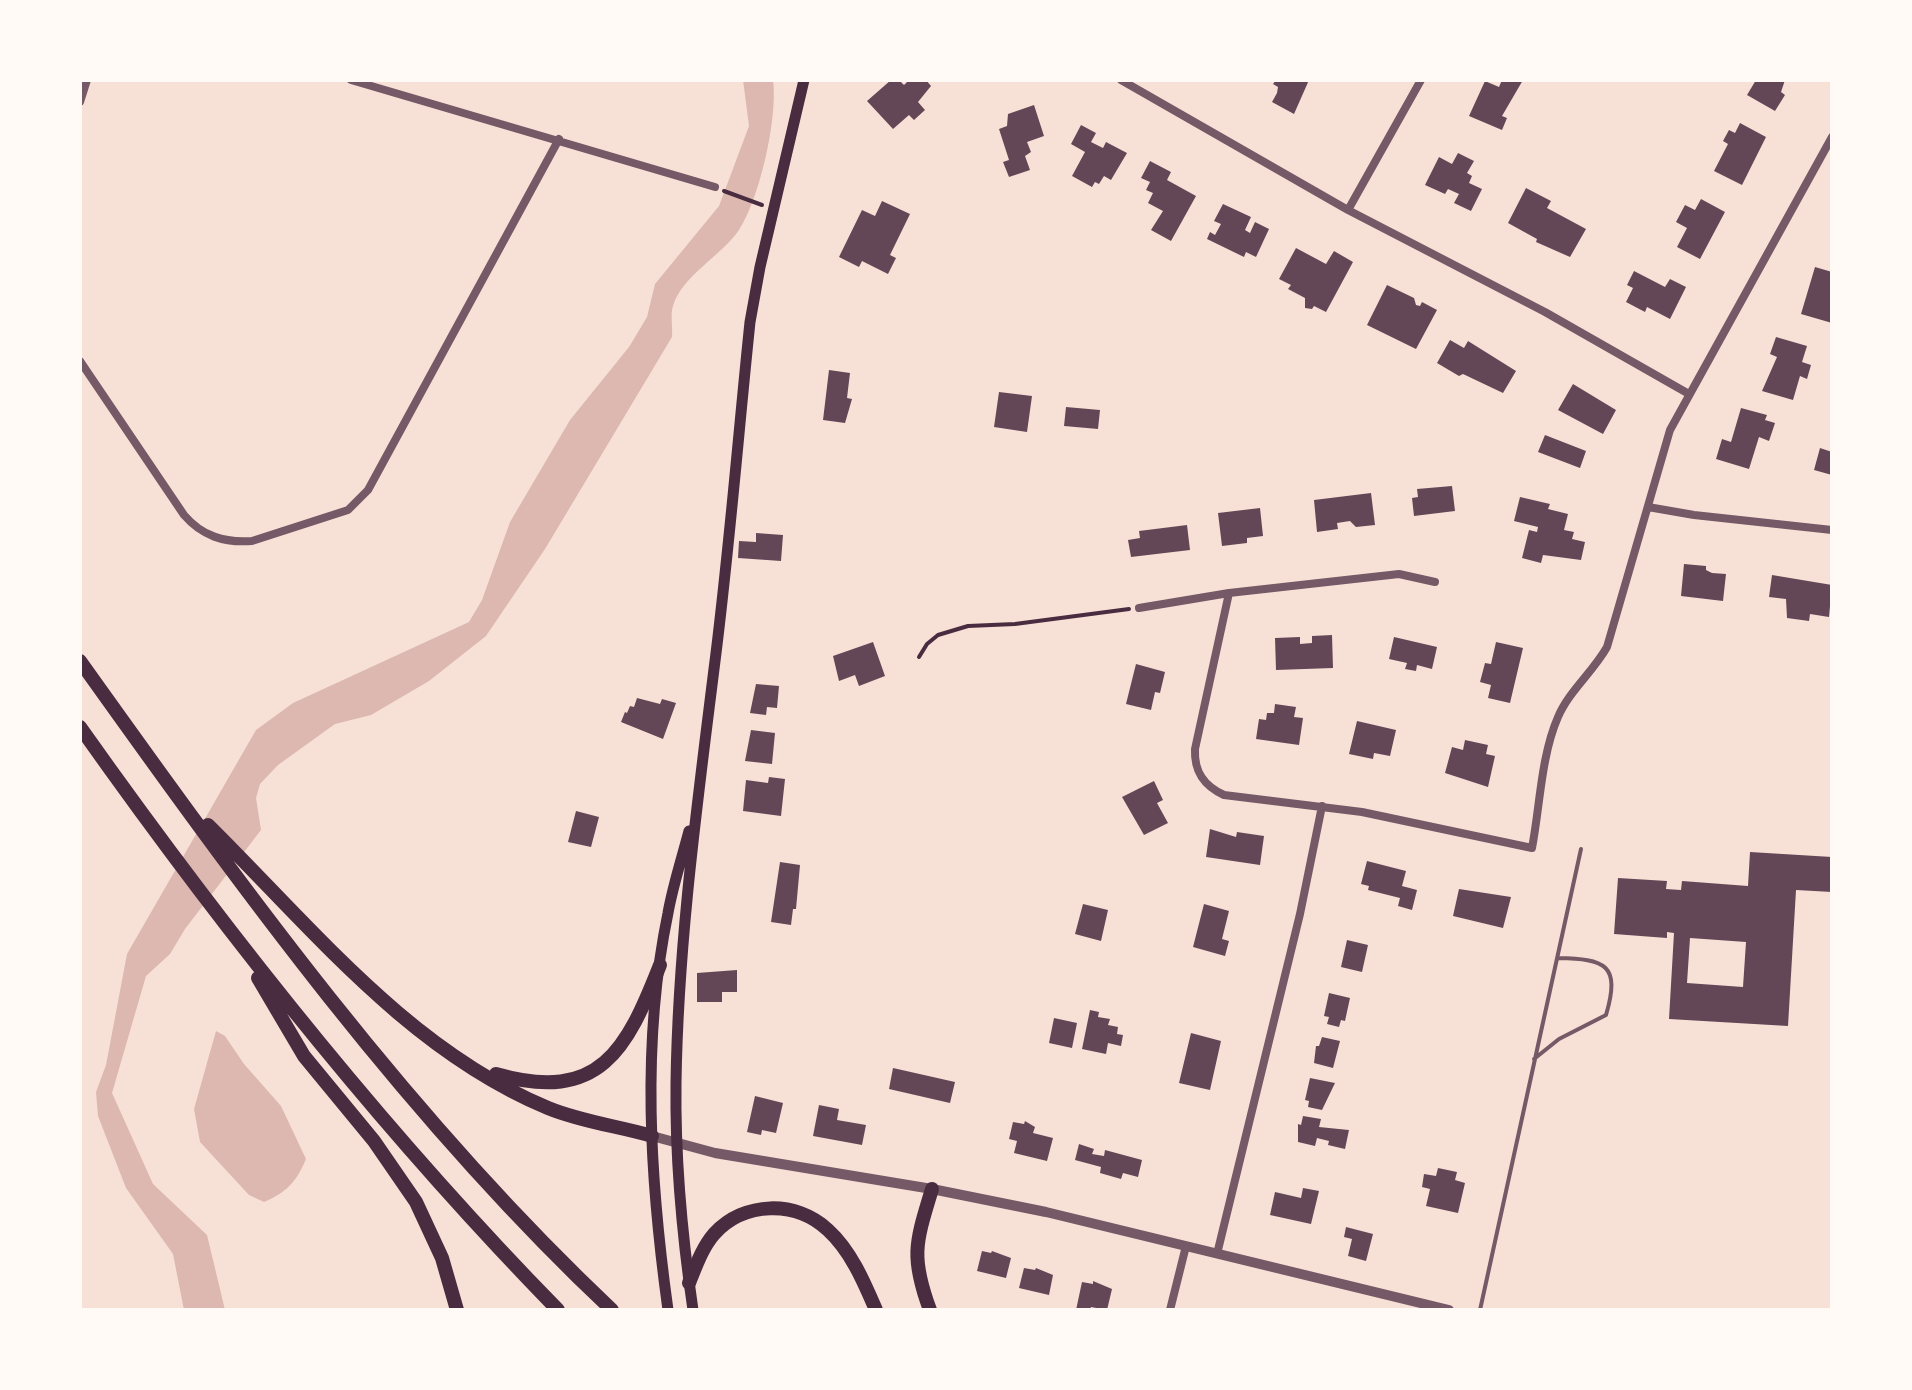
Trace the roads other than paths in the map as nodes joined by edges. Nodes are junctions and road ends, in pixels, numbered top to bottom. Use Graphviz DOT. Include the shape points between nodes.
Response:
graph roads {
  1 [pos="87,80"];
  2 [pos="352,80"];
  3 [pos="804,80"];
  4 [pos="1121,80"];
  5 [pos="1421,80"];
  6 [pos="80,102"];
  7 [pos="1832,137"];
  8 [pos="559,139"];
  9 [pos="715,187"];
  10 [pos="1348,210"];
  11 [pos="80,362"];
  12 [pos="1689,394"];
  13 [pos="1648,507"];
  14 [pos="1832,530"];
  15 [pos="1435,582"];
  16 [pos="1230,594"];
  17 [pos="1139,608"];
  18 [pos="80,661"];
  19 [pos="80,727"];
  20 [pos="175,793"];
  21 [pos="698,798"];
  22 [pos="1322,806"];
  23 [pos="1581,849"];
  24 [pos="235,938"];
  25 [pos="1557,958"];
  26 [pos="660,965"];
  27 [pos="1534,1059"];
  28 [pos="467,1066"];
  29 [pos="652,1136"];
  30 [pos="677,1142"];
  31 [pos="932,1189"];
  32 [pos="1186,1246"];
  33 [pos="1217,1254"];
  34 [pos="689,1282"];
  35 [pos="458,1310"];
  36 [pos="558,1310"];
  37 [pos="616,1310"];
  38 [pos="668,1310"];
  39 [pos="692,1310"];
  40 [pos="876,1310"];
  41 [pos="930,1310"];
  42 [pos="1170,1310"];
  43 [pos="1449,1310"];
  44 [pos="1480,1310"];
  1 -- 6 [label="street"];
  2 -- 8 [label="street"];
  3 -- 21 [label="main road" via="750,322"];
  4 -- 10 [label="street"];
  5 -- 10 [label="street"];
  7 -- 12 [label="street"];
  8 -- 9 [label="street"];
  8 -- 11 [label="street" via="368,490 348,510 252,541 206,534 184,515"];
  10 -- 12 [label="street"];
  12 -- 13 [label="street" via="1670,430"];
  13 -- 14 [label="street"];
  13 -- 22 [label="street" via="1607,647 1567,699 1552,734 1532,848"];
  15 -- 16 [label="street" via="1399,574"];
  16 -- 17 [label="street"];
  16 -- 22 [label="street" via="1196,769 1224,795"];
  18 -- 20 [label="highway"];
  19 -- 24 [label="highway"];
  20 -- 28 [label="highway" via="395,1012"];
  20 -- 37 [label="highway" via="378,1056"];
  21 -- 26 [label="main road"];
  21 -- 30 [label="main road" via="678,1012"];
  22 -- 33 [label="street"];
  23 -- 25 [label="lane"];
  24 -- 35 [label="highway" via="304,1056 416,1202"];
  24 -- 36 [label="highway" via="400,1140"];
  25 -- 27 [label="lane"];
  25 -- 27 [label="lane" via="1604,964 1612,977 1611,997 1606,1014"];
  26 -- 28 [label="highway" via="633,1026 598,1070 568,1080 530,1080"];
  26 -- 29 [label="main road"];
  27 -- 44 [label="lane"];
  28 -- 29 [label="highway" via="548,1108"];
  29 -- 30 [label="street"];
  29 -- 38 [label="main road"];
  30 -- 31 [label="street"];
  30 -- 34 [label="main road"];
  31 -- 32 [label="street"];
  31 -- 41 [label="highway" via="915,1258"];
  32 -- 33 [label="street"];
  32 -- 42 [label="street"];
  33 -- 43 [label="street"];
  34 -- 39 [label="main road"];
  34 -- 40 [label="highway" via="722,1226 756,1210 782,1208 817,1221 836,1238"];
}
